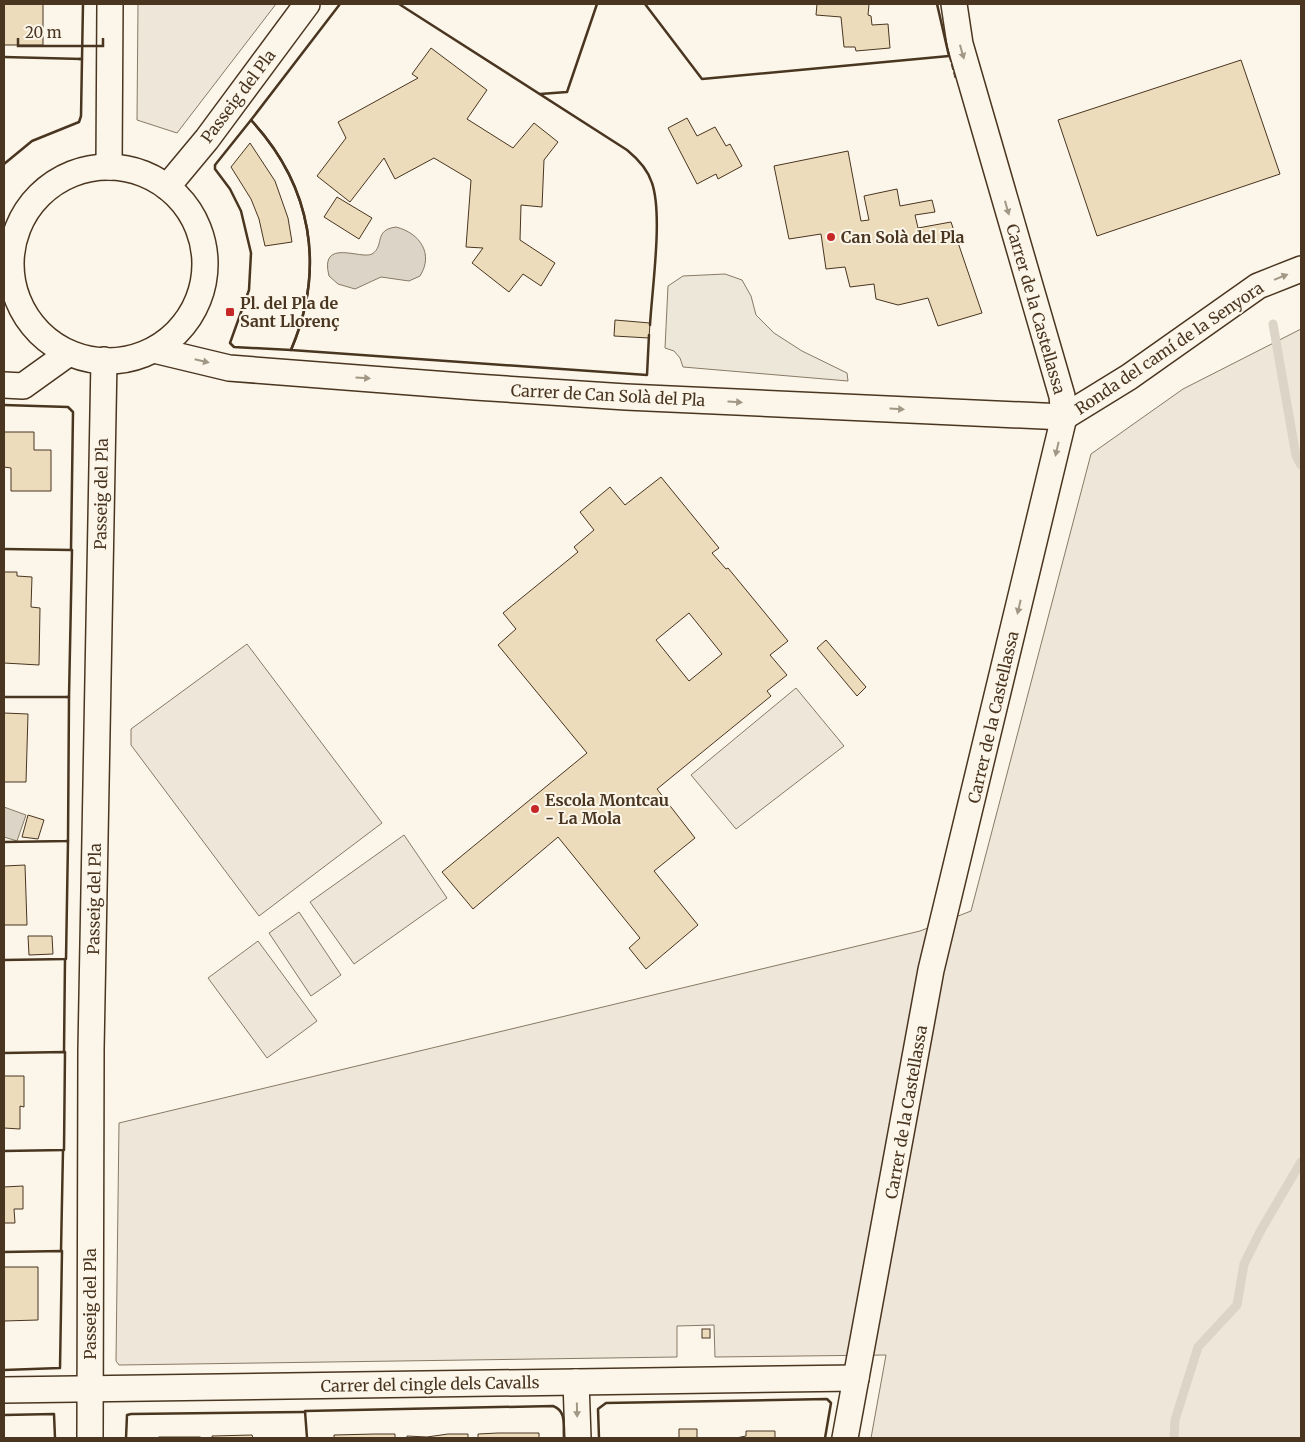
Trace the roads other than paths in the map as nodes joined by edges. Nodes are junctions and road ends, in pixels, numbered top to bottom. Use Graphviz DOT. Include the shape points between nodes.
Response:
graph roads {
  1 [pos="110,4"];
  2 [pos="308,4"];
  3 [pos="954,4"];
  4 [pos="109,167"];
  5 [pos="167,187"];
  6 [pos="1301,269"];
  7 [pos="154,350"];
  8 [pos="69,353"];
  9 [pos="104,360"];
  10 [pos="4,385"];
  11 [pos="1064,417"];
  12 [pos="856,1378"];
  13 [pos="576,1382"];
  14 [pos="90,1388"];
  15 [pos="4,1390"];
  16 [pos="90,1438"];
  17 [pos="578,1438"];
  18 [pos="845,1438"];
  1 -- 4 [label="street"];
  2 -- 5 [label="street, Passeig del Pla"];
  3 -- 11 [label="street, Carrer de la Castellassa, one-way" via="960,44 1062,396"];
  4 -- 5 [label="street" via="142,173"];
  4 -- 8 [label="street" via="84,170 56,182 36,199 19,225 11,254 13,286 25,314 46,338"];
  5 -- 7 [label="street" via="188,209 199,230 206,268 202,291 191,314 173,337"];
  11 -- 6 [label="street, Ronda del camí de la Senyora, one-way" via="1129,377 1258,286"];
  7 -- 9 [label="street" via="124,360"];
  7 -- 11 [label="street, Carrer de Can Solà del Pla, one-way" via="229,368 475,387"];
  8 -- 9 [label="street"];
  8 -- 10 [label="street" via="23,386"];
  9 -- 14 [label="street, Passeig del Pla" via="91,1040"];
  11 -- 12 [label="street, Carrer de la Castellassa, one-way" via="931,970"];
  12 -- 13 [label="street, Carrer del cingle dels Cavalls"];
  12 -- 18 [label="street, Carrer de la Castellassa"];
  13 -- 14 [label="street, Carrer del cingle dels Cavalls"];
  13 -- 17 [label="street, one-way"];
  14 -- 15 [label="street, Carrer del cingle dels Cavalls"];
  14 -- 16 [label="street, Passeig del Pla"];
}
